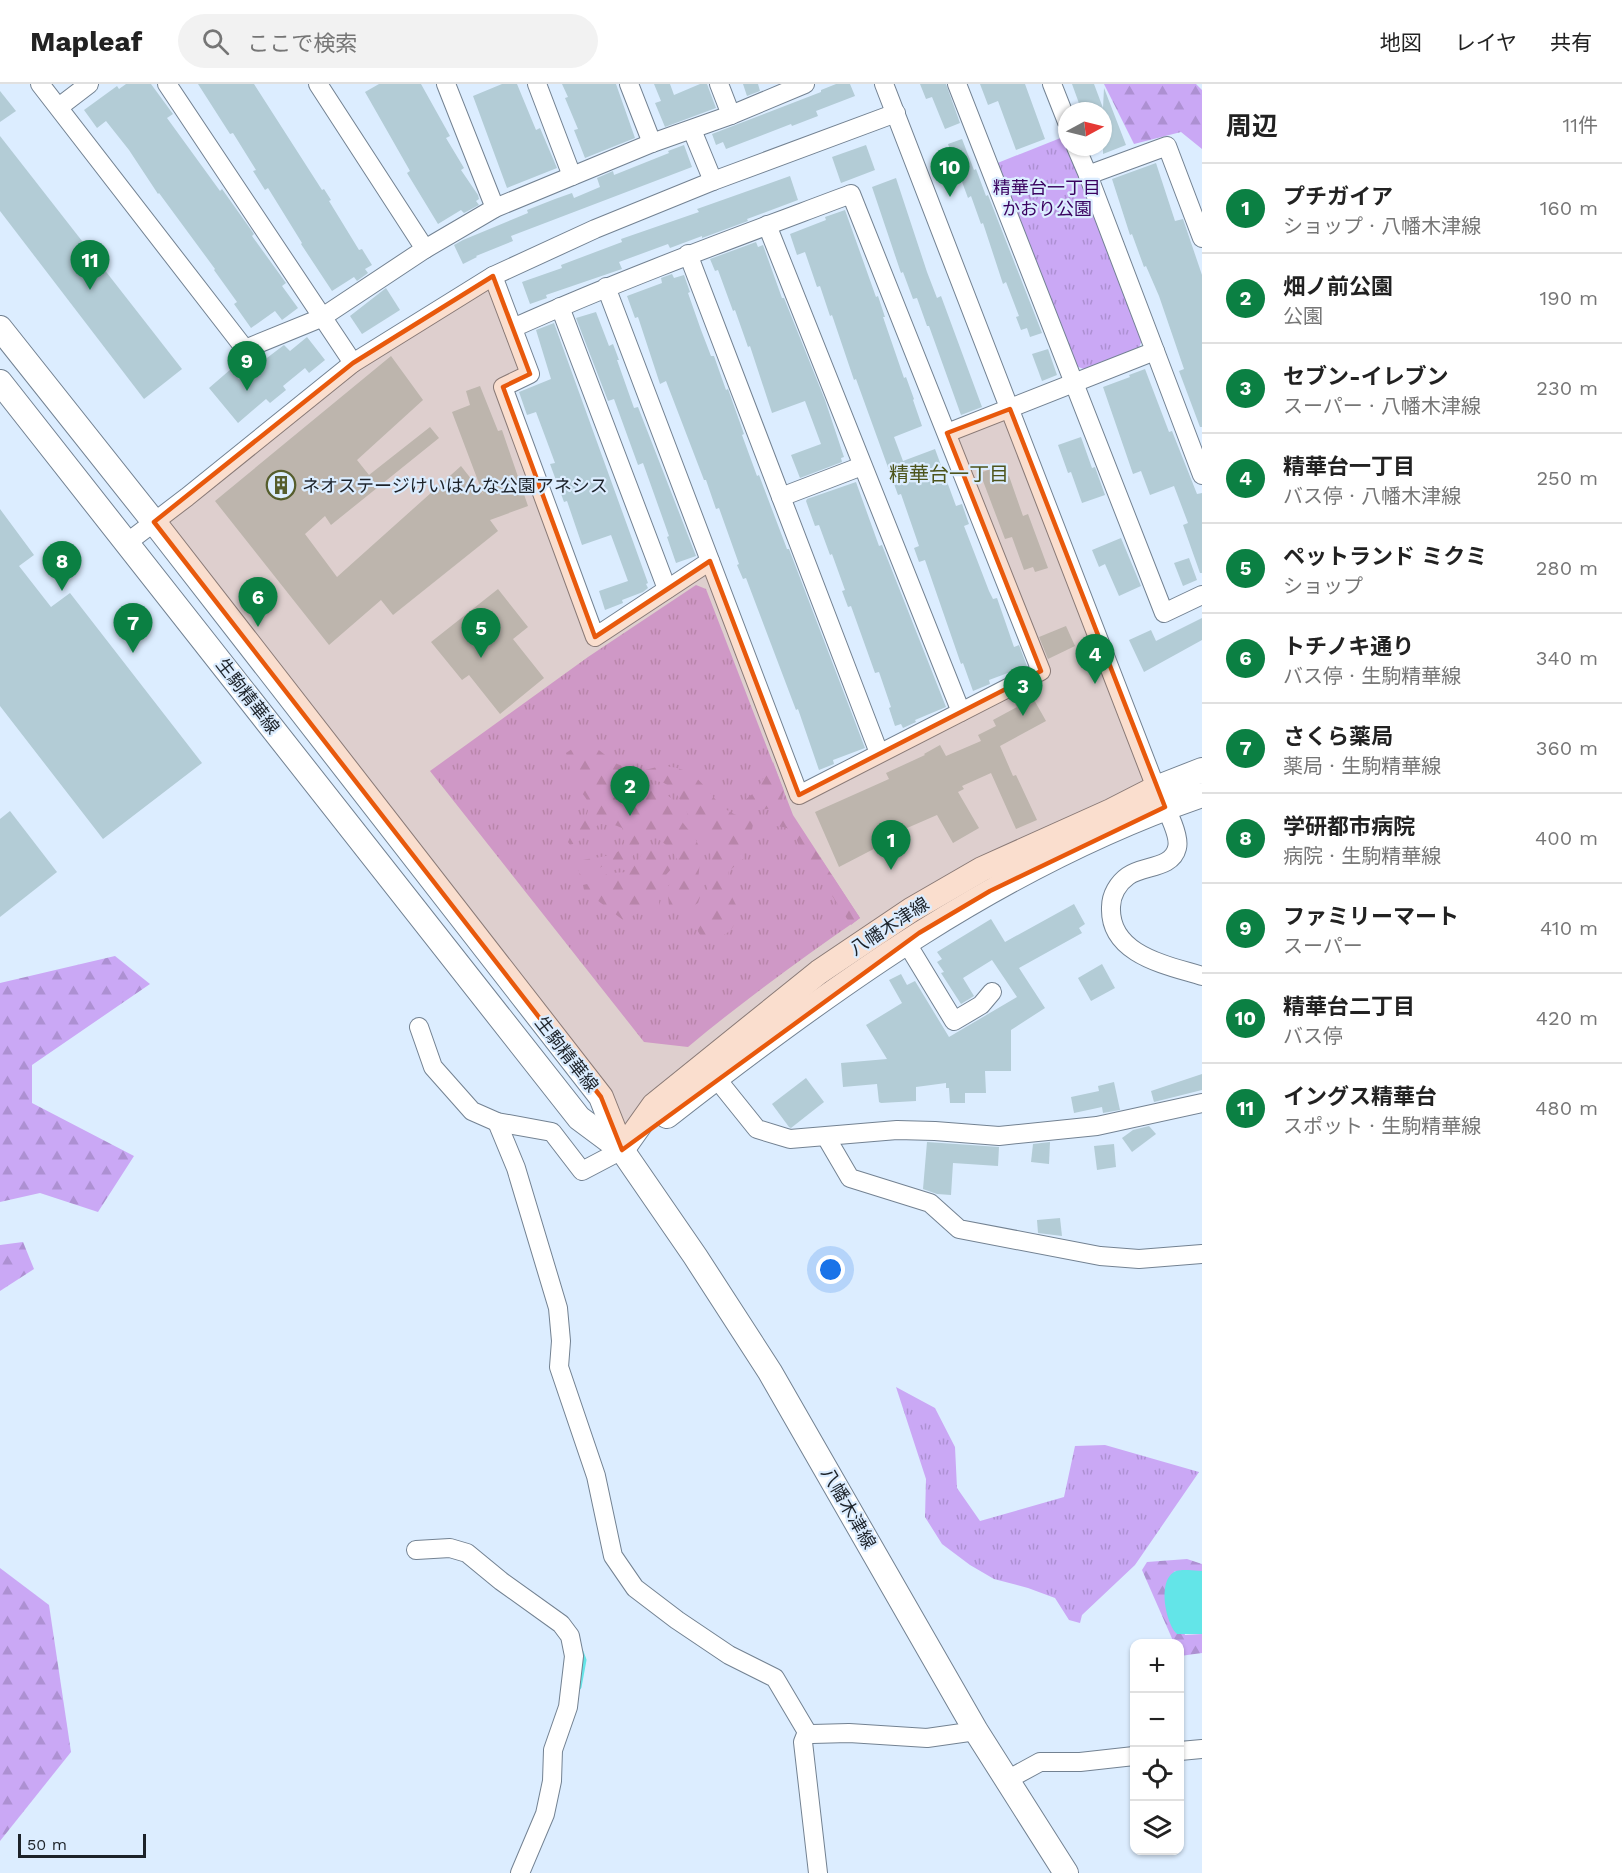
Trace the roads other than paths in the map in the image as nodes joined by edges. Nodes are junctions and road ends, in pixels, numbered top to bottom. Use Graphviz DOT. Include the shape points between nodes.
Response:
graph roads {
  1 [pos="40,84"];
  2 [pos="89,84"];
  3 [pos="167,84"];
  4 [pos="318,84"];
  5 [pos="446,84"];
  6 [pos="537,84"];
  7 [pos="629,84"];
  8 [pos="719,84"];
  9 [pos="805,84"];
  10 [pos="884,84"];
  11 [pos="957,84"];
  12 [pos="1052,84"];
  13 [pos="1059,102"];
  14 [pos="59,107"];
  15 [pos="896,113"];
  16 [pos="731,115"];
  17 [pos="692,130"];
  18 [pos="652,143"];
  19 [pos="1081,156"];
  20 [pos="1088,175"];
  21 [pos="572,176"];
  22 [pos="713,181"];
  23 [pos="495,207"];
  24 [pos="767,225"];
  25 [pos="1202,238"];
  26 [pos="425,249"];
  27 [pos="688,254"];
  28 [pos="493,276"];
  29 [pos="606,287"];
  30 [pos="560,307"];
  31 [pos="321,318"];
  32 [pos="0,328"];
  33 [pos="513,328"];
  34 [pos="1155,351"];
  35 [pos="352,363"];
  36 [pos="0,382"];
  37 [pos="1075,382"];
  38 [pos="1010,409"];
  39 [pos="947,433"];
  40 [pos="862,466"];
  41 [pos="1202,475"];
  42 [pos="781,497"];
  43 [pos="154,522"];
  44 [pos="128,542"];
  45 [pos="710,561"];
  46 [pos="667,589"];
  47 [pos="1202,596"];
  48 [pos="961,712"];
  49 [pos="879,753"];
  50 [pos="1202,770"];
  51 [pos="1202,795"];
  52 [pos="1161,798"];
  53 [pos="906,942"];
  54 [pos="1202,976"];
  55 [pos="992,992"];
  56 [pos="419,1027"];
  57 [pos="716,1078"];
  58 [pos="1202,1102"];
  59 [pos="497,1122"];
  60 [pos="826,1137"];
  61 [pos="622,1150"];
  62 [pos="1202,1254"];
  63 [pos="416,1550"];
  64 [pos="976,1731"];
  65 [pos="807,1732"];
  66 [pos="1202,1749"];
  67 [pos="1184,1751"];
  68 [pos="1130,1756"];
  69 [pos="1007,1780"];
  70 [pos="520,1873"];
  71 [pos="818,1873"];
  72 [pos="1066,1873"];
  1 -- 14 [label="street"];
  2 -- 14 [label="street"];
  3 -- 31 [label="street"];
  4 -- 26 [label="street"];
  5 -- 23 [label="street"];
  6 -- 21 [label="street"];
  7 -- 18 [label="street"];
  8 -- 16 [label="street"];
  9 -- 16 [label="street"];
  10 -- 15 [label="street"];
  11 -- 37 [label="street"];
  12 -- 13 [label="street"];
  14 -- 31 [label="street" via="245,350"];
  15 -- 22 [label="street"];
  15 -- 38 [label="street"];
  16 -- 17 [label="street"];
  17 -- 18 [label="street"];
  17 -- 22 [label="street"];
  18 -- 21 [label="street"];
  19 -- 20 [label="street"];
  20 -- 25 [label="street" via="1167,146"];
  20 -- 34 [label="street"];
  21 -- 23 [label="street"];
  22 -- 28 [label="street"];
  23 -- 26 [label="street"];
  24 -- 27 [label="street"];
  24 -- 39 [label="street" via="851,194"];
  24 -- 40 [label="street"];
  26 -- 31 [label="street"];
  27 -- 29 [label="street"];
  27 -- 42 [label="street"];
  28 -- 33 [label="street"];
  28 -- 35 [label="street"];
  29 -- 30 [label="street"];
  29 -- 45 [label="street"];
  30 -- 33 [label="street"];
  30 -- 46 [label="street"];
  31 -- 35 [label="street"];
  32 -- 43 [label="main road, 生駒精華線"];
  33 -- 46 [label="street" via="530,374 503,387 595,637"];
  34 -- 37 [label="street"];
  34 -- 41 [label="street"];
  35 -- 43 [label="street"];
  36 -- 44 [label="main road, 生駒精華線"];
  37 -- 38 [label="street"];
  37 -- 47 [label="street" via="1164,613"];
  38 -- 39 [label="street"];
  38 -- 52 [label="street"];
  39 -- 48 [label="street" via="1041,671"];
  40 -- 42 [label="street"];
  40 -- 48 [label="street"];
  42 -- 49 [label="street"];
  43 -- 44 [label="street"];
  43 -- 61 [label="main road, 生駒精華線" via="601,1097"];
  44 -- 61 [label="main road, 生駒精華線" via="579,1118"];
  45 -- 46 [label="street"];
  45 -- 49 [label="street" via="799,795"];
  48 -- 49 [label="street"];
  50 -- 52 [label="main road, 八幡木津線"];
  51 -- 52 [label="main road, 八幡木津線"];
  52 -- 53 [label="main road, 八幡木津線" via="1118,827 990,891"];
  52 -- 54 [label="street" via="1178,838 1175,853 1166,862 1122,881 1111,902 1112,921 1120,938 1134,951"];
  52 -- 61 [label="main road, 八幡木津線" via="1111,811 982,869 911,910 819,972 654,1105"];
  53 -- 55 [label="street" via="954,1021 981,1005"];
  53 -- 57 [label="main road, 八幡木津線"];
  56 -- 59 [label="street" via="433,1067 472,1111"];
  57 -- 60 [label="street" via="757,1129 790,1139"];
  57 -- 61 [label="main road, 八幡木津線"];
  58 -- 60 [label="street" via="1097,1126 999,1136 897,1130"];
  59 -- 61 [label="street" via="552,1132 582,1171"];
  59 -- 65 [label="street" via="516,1168 558,1308 559,1367 596,1476 613,1556 635,1588 676,1620 729,1655 775,1678"];
  60 -- 62 [label="street" via="850,1178 930,1203 959,1229 1100,1256 1139,1259"];
  61 -- 64 [label="main road, 八幡木津線" via="770,1372"];
  63 -- 70 [label="street" via="450,1548 467,1553 561,1624 570,1636 574,1656 568,1707 553,1750 545,1814"];
  64 -- 65 [label="street" via="927,1738"];
  64 -- 69 [label="main road, 八幡木津線"];
  65 -- 71 [label="street" via="803,1742"];
  66 -- 67 [label="street"];
  68 -- 69 [label="street" via="1040,1762"];
  69 -- 72 [label="main road, 八幡木津線"];
}
